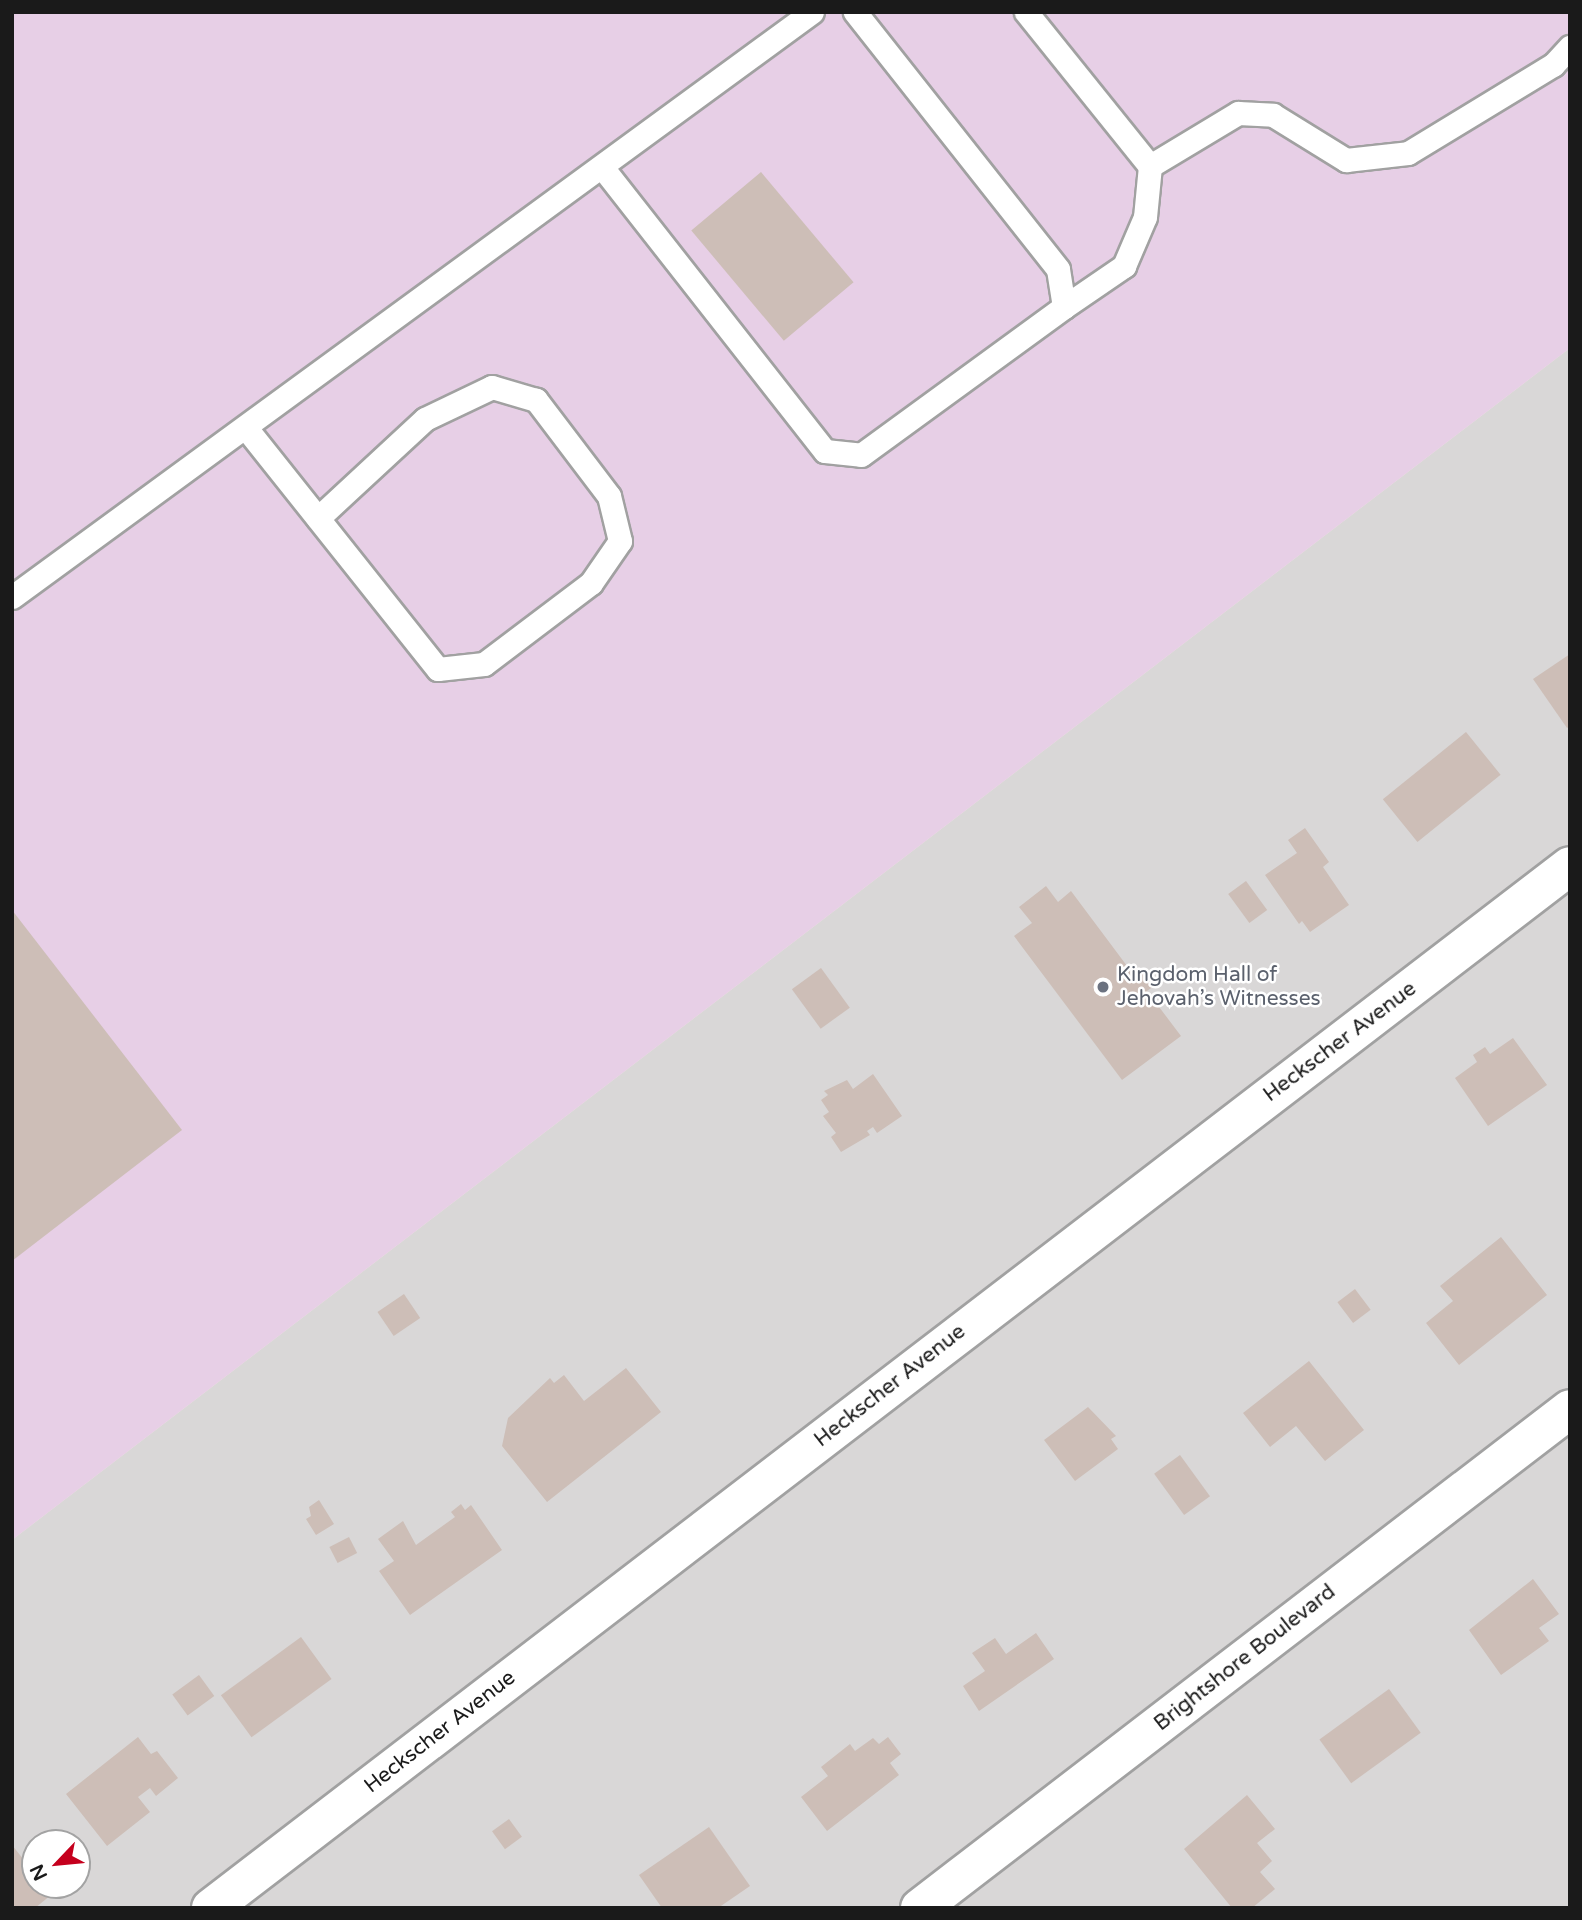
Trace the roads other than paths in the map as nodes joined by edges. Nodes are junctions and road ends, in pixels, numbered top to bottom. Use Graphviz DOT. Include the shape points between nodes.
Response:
graph roads {
  1 [pos="812,12"];
  2 [pos="855,12"];
  3 [pos="1026,12"];
  4 [pos="1570,47"];
  5 [pos="1150,166"];
  6 [pos="601,167"];
  7 [pos="1065,307"];
  8 [pos="246,428"];
  9 [pos="318,518"];
  10 [pos="12,597"];
  11 [pos="1570,866"];
  12 [pos="1570,1409"];
  13 [pos="211,1908"];
  14 [pos="920,1908"];
  1 -- 6 [label="lane"];
  2 -- 7 [label="lane" via="1058,269"];
  3 -- 5 [label="lane"];
  4 -- 5 [label="lane" via="1553,65 1408,153 1346,160 1273,115 1238,113"];
  5 -- 7 [label="lane" via="1145,217 1124,266"];
  6 -- 7 [label="lane" via="825,451 862,455"];
  6 -- 8 [label="lane"];
  8 -- 9 [label="lane"];
  8 -- 10 [label="lane"];
  9 -- 9 [label="lane" via="438,669 484,664 591,583 621,541 609,496 536,400 492,387 425,419"];
  11 -- 13 [label="street, Heckscher Avenue"];
  12 -- 14 [label="street, Brightshore Boulevard"];
}
